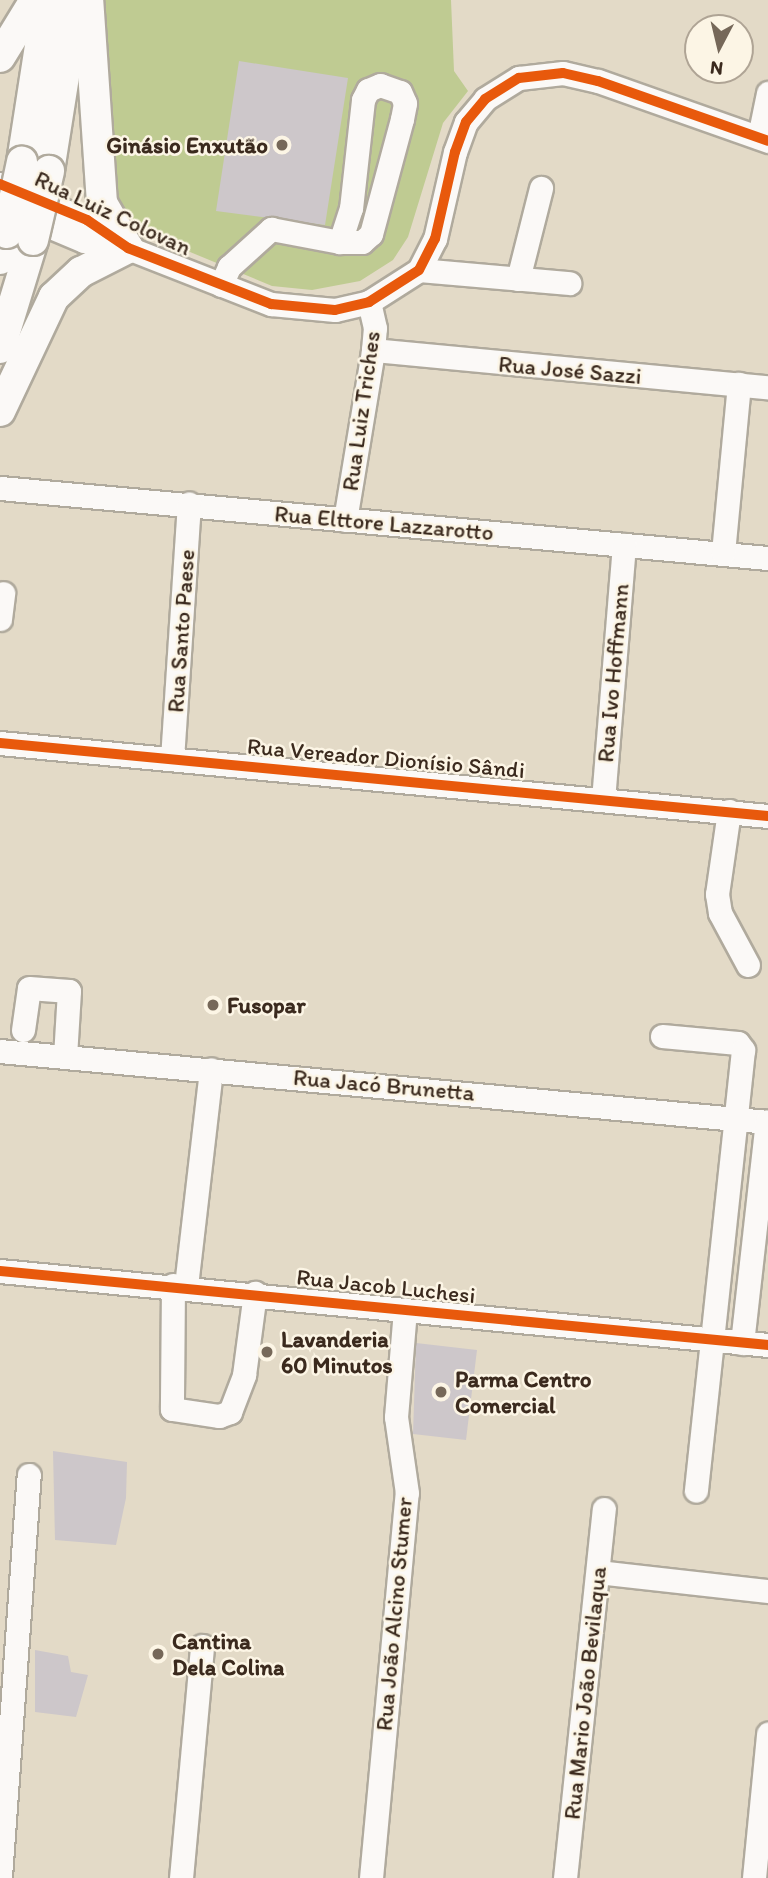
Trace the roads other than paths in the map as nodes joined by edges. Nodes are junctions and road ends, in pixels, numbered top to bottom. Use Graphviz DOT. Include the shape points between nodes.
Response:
graph roads {
  1 [pos="35,0"];
  2 [pos="47,0"];
  3 [pos="76,0"];
  4 [pos="88,0"];
  5 [pos="0,57"];
  6 [pos="768,93"];
  7 [pos="764,139"];
  8 [pos="36,167"];
  9 [pos="0,184"];
  10 [pos="541,188"];
  11 [pos="10,234"];
  12 [pos="340,242"];
  13 [pos="128,248"];
  14 [pos="419,270"];
  15 [pos="518,279"];
  16 [pos="569,283"];
  17 [pos="221,285"];
  18 [pos="369,302"];
  19 [pos="0,348"];
  20 [pos="373,350"];
  21 [pos="739,384"];
  22 [pos="768,387"];
  23 [pos="0,411"];
  24 [pos="0,488"];
  25 [pos="189,504"];
  26 [pos="345,520"];
  27 [pos="624,545"];
  28 [pos="723,553"];
  29 [pos="768,558"];
  30 [pos="3,593"];
  31 [pos="0,619"];
  32 [pos="0,743"];
  33 [pos="172,759"];
  34 [pos="603,800"];
  35 [pos="729,811"];
  36 [pos="768,816"];
  37 [pos="748,965"];
  38 [pos="23,1030"];
  39 [pos="662,1036"];
  40 [pos="0,1051"];
  41 [pos="65,1056"];
  42 [pos="211,1069"];
  43 [pos="737,1119"];
  44 [pos="767,1121"];
  45 [pos="765,1179"];
  46 [pos="0,1271"];
  47 [pos="180,1286"];
  48 [pos="255,1293"];
  49 [pos="405,1309"];
  50 [pos="712,1340"];
  51 [pos="742,1343"];
  52 [pos="768,1345"];
  53 [pos="29,1475"];
  54 [pos="696,1490"];
  55 [pos="604,1509"];
  56 [pos="598,1572"];
  57 [pos="768,1591"];
  58 [pos="202,1646"];
  59 [pos="768,1734"];
  60 [pos="767,1767"];
  61 [pos="0,1876"];
  62 [pos="181,1878"];
  63 [pos="371,1878"];
  64 [pos="565,1878"];
  65 [pos="754,1878"];
  1 -- 5 [label="main road"];
  2 -- 8 [label="main road"];
  3 -- 8 [label="main road"];
  4 -- 13 [label="main road" via="102,204"];
  6 -- 7 [label="street"];
  7 -- 14 [label="street" via="598,81 563,73 519,78 485,99 466,122 454,152 435,239"];
  8 -- 11 [label="main road, bridge"];
  9 -- 13 [label="street, Rua Luiz Colovan" via="87,220"];
  10 -- 15 [label="street"];
  11 -- 13 [label="street, Rua Luiz Colovan"];
  11 -- 19 [label="main road"];
  12 -- 12 [label="street" via="351,208 363,100 368,90 380,85 400,92 405,103 402,119 376,219 362,242"];
  12 -- 17 [label="street" via="271,229 229,267"];
  13 -- 17 [label="street, Rua Luiz Colovan"];
  13 -- 23 [label="main road" via="80,272 54,297"];
  14 -- 15 [label="street"];
  14 -- 18 [label="street, Rua Luiz Colovan"];
  15 -- 16 [label="street"];
  17 -- 18 [label="street, Rua Luiz Colovan" via="271,304 305,310"];
  18 -- 20 [label="street, Rua Luiz Triches"];
  20 -- 21 [label="street, Rua José Sazzi"];
  20 -- 26 [label="street, Rua Luiz Triches"];
  21 -- 22 [label="street, Rua José Sazzi"];
  21 -- 28 [label="street"];
  24 -- 25 [label="street, Rua Elttore Lazzarotto"];
  25 -- 26 [label="street, Rua Elttore Lazzarotto"];
  25 -- 33 [label="street, Rua Santo Paese"];
  26 -- 27 [label="street, Rua Elttore Lazzarotto"];
  27 -- 28 [label="street, Rua Elttore Lazzarotto"];
  27 -- 34 [label="street, Rua Ivo Hoffmann"];
  28 -- 29 [label="street, Rua Elttore Lazzarotto"];
  30 -- 31 [label="street"];
  32 -- 33 [label="street, Rua Vereador Dionísio Sândi"];
  33 -- 34 [label="street, Rua Vereador Dionísio Sândi"];
  34 -- 35 [label="street, Rua Vereador Dionísio Sândi"];
  35 -- 36 [label="street, Rua Vereador Dionísio Sândi"];
  35 -- 37 [label="street" via="717,894 720,913"];
  38 -- 41 [label="street" via="29,988 69,991"];
  39 -- 43 [label="street" via="742,1046"];
  40 -- 41 [label="street, Rua Jacó Brunetta"];
  41 -- 42 [label="street, Rua Jacó Brunetta"];
  42 -- 43 [label="street, Rua Jacó Brunetta"];
  42 -- 47 [label="street"];
  43 -- 44 [label="street, Rua Jacó Brunetta"];
  43 -- 50 [label="street"];
  44 -- 45 [label="street"];
  45 -- 51 [label="street"];
  46 -- 47 [label="street, Rua Jacob Luchesi"];
  47 -- 48 [label="street, Rua Jacob Luchesi"];
  47 -- 48 [label="street" via="172,1409 219,1416 230,1412 244,1375"];
  48 -- 49 [label="street, Rua Jacob Luchesi"];
  49 -- 50 [label="street, Rua Jacob Luchesi"];
  49 -- 63 [label="street, Rua João Alcino Stumer" via="396,1417 407,1493"];
  50 -- 51 [label="street, Rua Jacob Luchesi"];
  50 -- 54 [label="street"];
  51 -- 52 [label="street, Rua Jacob Luchesi"];
  53 -- 61 [label="street"];
  55 -- 56 [label="street, Rua Mario João Bevilaqua"];
  56 -- 57 [label="street"];
  56 -- 64 [label="street, Rua Mario João Bevilaqua"];
  58 -- 62 [label="street"];
  59 -- 60 [label="street"];
  60 -- 65 [label="street"];
}
